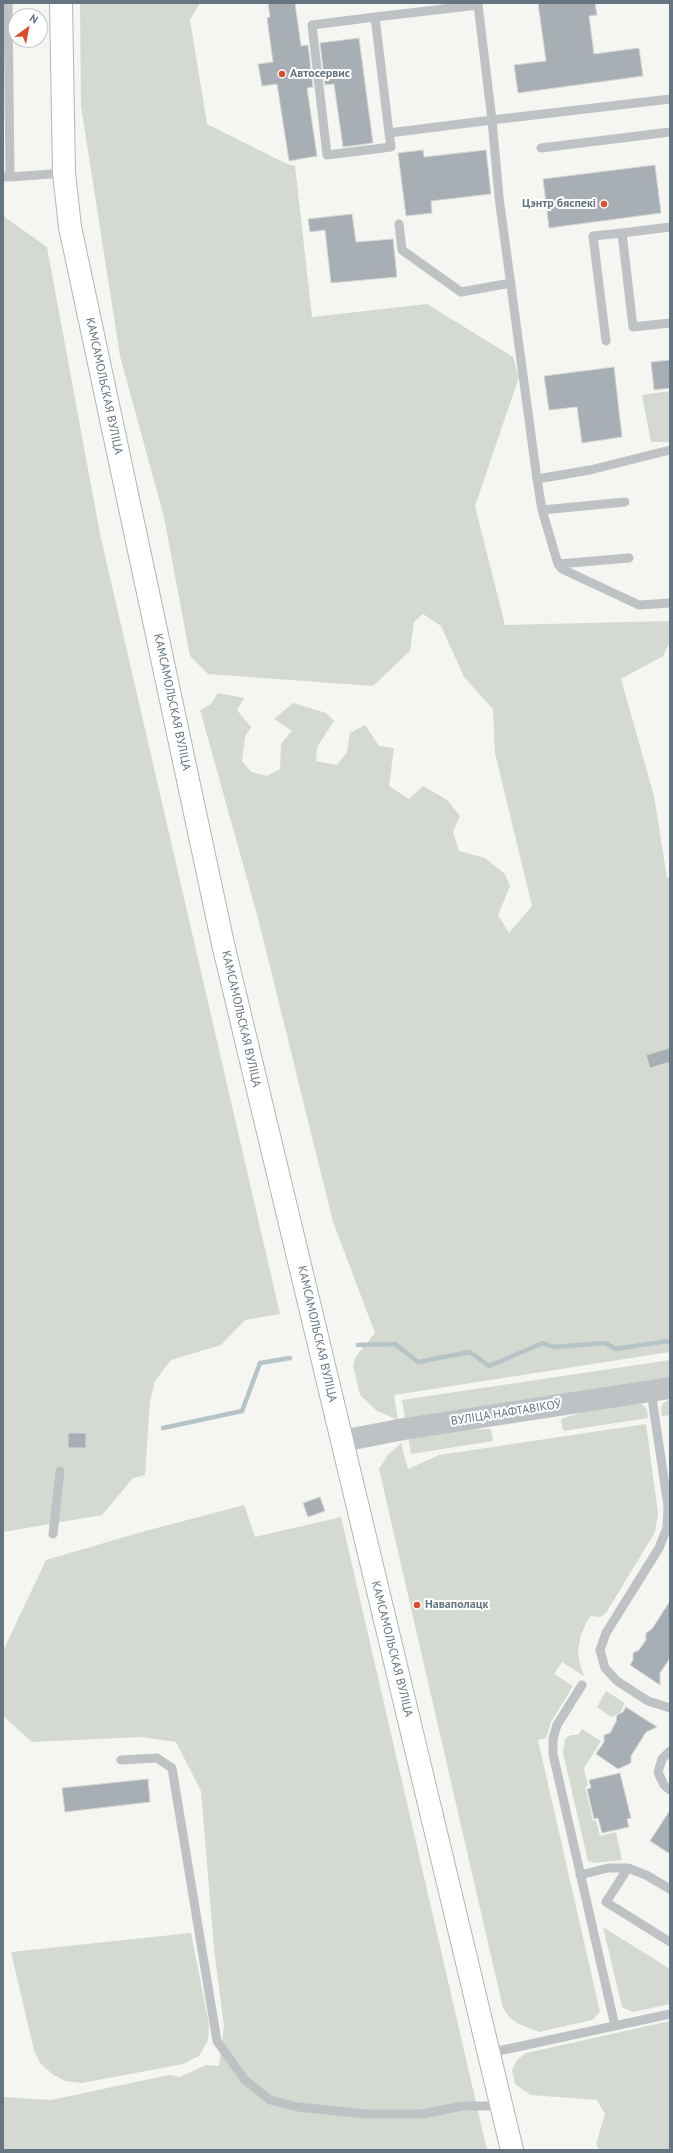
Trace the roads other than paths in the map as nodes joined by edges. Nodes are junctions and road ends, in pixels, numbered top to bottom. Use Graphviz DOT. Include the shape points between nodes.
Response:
graph roads {
  1 [pos="8,3"];
  2 [pos="61,3"];
  3 [pos="375,18"];
  4 [pos="670,99"];
  5 [pos="492,120"];
  6 [pos="670,132"];
  7 [pos="389,133"];
  8 [pos="541,148"];
  9 [pos="64,173"];
  10 [pos="7,177"];
  11 [pos="399,224"];
  12 [pos="670,227"];
  13 [pos="622,233"];
  14 [pos="511,283"];
  15 [pos="670,323"];
  16 [pos="606,341"];
  17 [pos="670,450"];
  18 [pos="537,478"];
  19 [pos="625,502"];
  20 [pos="542,510"];
  21 [pos="629,558"];
  22 [pos="558,564"];
  23 [pos="670,603"];
  24 [pos="661,1389"];
  25 [pos="342,1441"];
  26 [pos="60,1471"];
  27 [pos="53,1534"];
  28 [pos="582,1685"];
  29 [pos="670,1708"];
  30 [pos="670,1751"];
  31 [pos="121,1760"];
  32 [pos="670,1790"];
  33 [pos="628,1868"];
  34 [pos="580,1875"];
  35 [pos="670,1889"];
  36 [pos="670,1942"];
  37 [pos="670,2014"];
  38 [pos="615,2026"];
  39 [pos="489,2053"];
  40 [pos="502,2106"];
  41 [pos="512,2150"];
  1 -- 10 [label="lane"];
  2 -- 9 [label="main road, КАМСАМОЛЬСКАЯ ВУЛІЦА"];
  3 -- 5 [label="lane" via="478,5"];
  3 -- 7 [label="lane"];
  3 -- 7 [label="lane" via="312,25 327,155 390,147"];
  4 -- 5 [label="lane"];
  5 -- 7 [label="lane"];
  5 -- 14 [label="lane"];
  6 -- 8 [label="lane"];
  9 -- 10 [label="lane"];
  9 -- 25 [label="main road, КАМСАМОЛЬСКАЯ ВУЛІЦА" via="70,227 221,936"];
  11 -- 14 [label="lane" via="402,250 461,292"];
  12 -- 13 [label="lane"];
  13 -- 15 [label="lane" via="633,327"];
  13 -- 16 [label="lane" via="593,236"];
  14 -- 18 [label="lane"];
  17 -- 18 [label="lane" via="590,470"];
  18 -- 20 [label="lane"];
  19 -- 20 [label="lane"];
  20 -- 22 [label="lane"];
  21 -- 22 [label="lane"];
  22 -- 23 [label="lane" via="562,569 639,605"];
  24 -- 25 [label="street, ВУЛІЦА НАФТАВІКОЎ" via="397,1430"];
  24 -- 29 [label="lane" via="667,1528 659,1548 606,1633 600,1650 605,1668 617,1681 648,1701"];
  25 -- 39 [label="main road, КАМСАМОЛЬСКАЯ ВУЛІЦА"];
  26 -- 27 [label="lane"];
  28 -- 34 [label="lane" via="558,1725 552,1749"];
  30 -- 32 [label="lane" via="662,1759 658,1772 664,1785"];
  31 -- 40 [label="lane" via="157,1758 172,1768 217,2041 245,2080 270,2100 298,2107 380,2114 423,2114 462,2106"];
  33 -- 34 [label="lane" via="608,1868"];
  33 -- 35 [label="lane"];
  33 -- 36 [label="lane" via="606,1902"];
  34 -- 38 [label="lane"];
  37 -- 38 [label="lane"];
  38 -- 39 [label="lane"];
  39 -- 40 [label="main road, КАМСАМОЛЬСКАЯ ВУЛІЦА"];
  40 -- 41 [label="main road, КАМСАМОЛЬСКАЯ ВУЛІЦА"];
}
